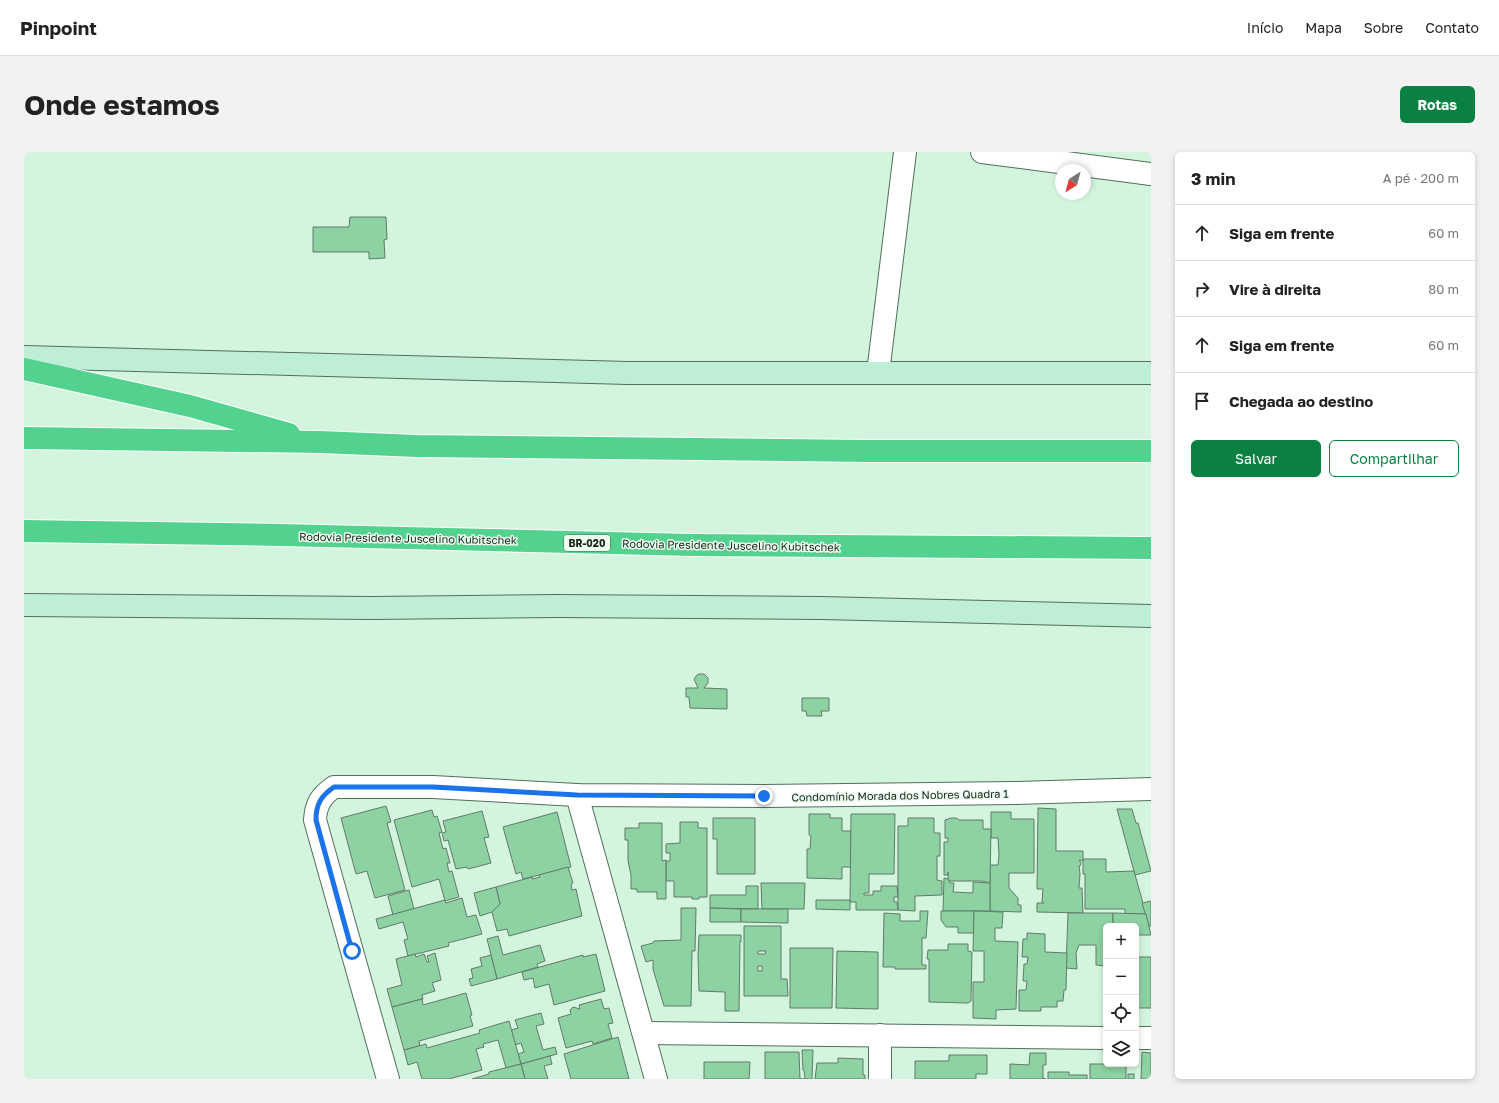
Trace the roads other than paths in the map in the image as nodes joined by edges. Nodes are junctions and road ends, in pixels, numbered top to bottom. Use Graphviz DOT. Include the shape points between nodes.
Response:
graph roads {
  1 [pos="905,152"];
  2 [pos="982,152"];
  3 [pos="1151,174"];
  4 [pos="24,357"];
  5 [pos="24,369"];
  6 [pos="878,373"];
  7 [pos="1151,373"];
  8 [pos="24,438"];
  9 [pos="320,442"];
  10 [pos="1151,451"];
  11 [pos="27,530"];
  12 [pos="1151,548"];
  13 [pos="24,605"];
  14 [pos="1151,616"];
  15 [pos="1151,789"];
  16 [pos="577,795"];
  17 [pos="644,1033"];
  18 [pos="880,1035"];
  19 [pos="1103,1038"];
  20 [pos="1139,1038"];
  21 [pos="1151,1038"];
  22 [pos="388,1079"];
  23 [pos="656,1079"];
  24 [pos="880,1079"];
  1 -- 6 [label="street"];
  2 -- 3 [label="street"];
  4 -- 6 [label="main road" via="628,373"];
  5 -- 9 [label="highway" via="190,406"];
  6 -- 7 [label="main road"];
  8 -- 9 [label="highway"];
  9 -- 10 [label="highway" via="417,446 866,451"];
  11 -- 12 [label="highway, Rodovia Presidente Juscelino Kubitschek / BR-020" via="692,545"];
  13 -- 14 [label="main road" via="814,608"];
  15 -- 16 [label="street, Condomínio Morada dos Nobres Quadra 1" via="764,796"];
  16 -- 17 [label="street"];
  16 -- 22 [label="street, Condomínio Morada dos Nobres Quadra 1" via="433,787 334,787 319,800 316,820"];
  17 -- 18 [label="street"];
  17 -- 23 [label="street"];
  18 -- 19 [label="street"];
  18 -- 24 [label="street"];
  20 -- 21 [label="street"];
}
